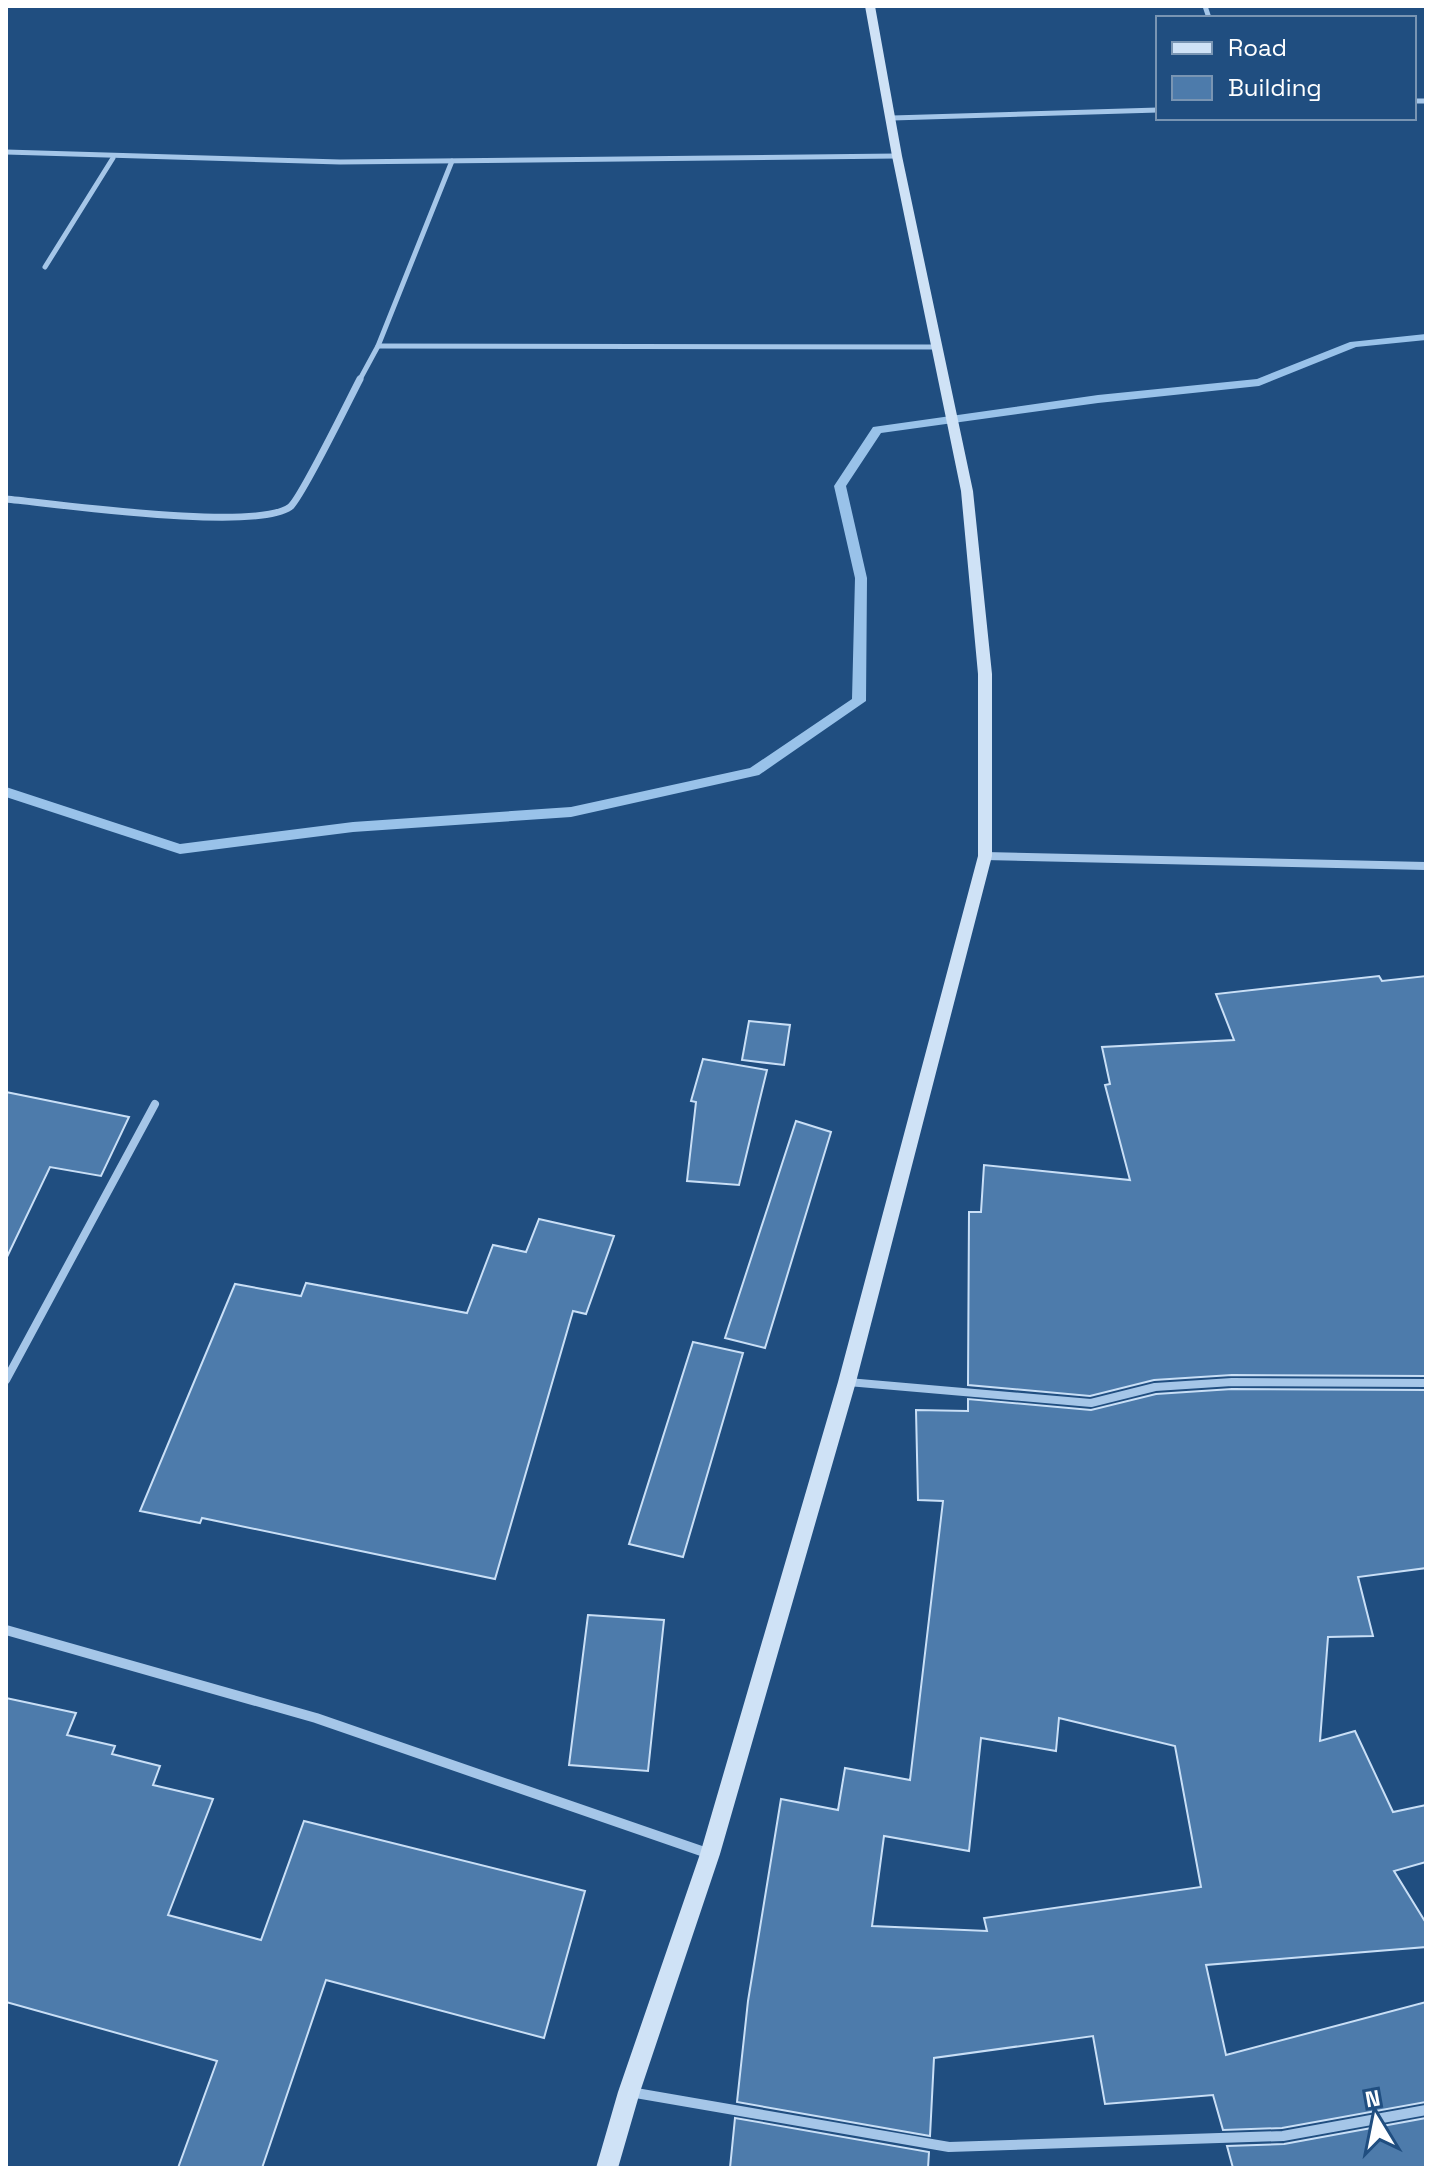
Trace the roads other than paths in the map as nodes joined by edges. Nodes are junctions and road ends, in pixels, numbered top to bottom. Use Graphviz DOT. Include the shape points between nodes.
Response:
graph roads {
  1 [pos="870,6"];
  2 [pos="1156,110"];
  3 [pos="892,118"];
  4 [pos="6,152"];
  5 [pos="897,156"];
  6 [pos="113,158"];
  7 [pos="452,161"];
  8 [pos="45,267"];
  9 [pos="378,346"];
  10 [pos="936,347"];
  11 [pos="6,499"];
  12 [pos="985,856"];
  13 [pos="1426,866"];
  14 [pos="155,1104"];
  15 [pos="6,1380"];
  16 [pos="847,1382"];
  17 [pos="1426,1383"];
  18 [pos="6,1630"];
  19 [pos="710,1854"];
  20 [pos="629,2092"];
  21 [pos="1426,2110"];
  22 [pos="607,2168"];
  1 -- 3 [label="main road"];
  2 -- 3 [label="street"];
  3 -- 5 [label="main road"];
  4 -- 6 [label="street"];
  5 -- 7 [label="street"];
  5 -- 10 [label="main road"];
  6 -- 7 [label="street"];
  6 -- 8 [label="street"];
  7 -- 9 [label="street"];
  9 -- 10 [label="street"];
  9 -- 11 [label="street" via="292,506 282,512 266,517 188,515"];
  10 -- 12 [label="main road" via="967,491 985,674"];
  12 -- 13 [label="street"];
  12 -- 16 [label="main road"];
  14 -- 15 [label="street"];
  16 -- 17 [label="street" via="1091,1403 1155,1387 1232,1382"];
  16 -- 19 [label="main road"];
  18 -- 19 [label="street" via="316,1718"];
  19 -- 20 [label="main road"];
  20 -- 21 [label="street" via="949,2147 1283,2136"];
  20 -- 22 [label="main road"];
}
